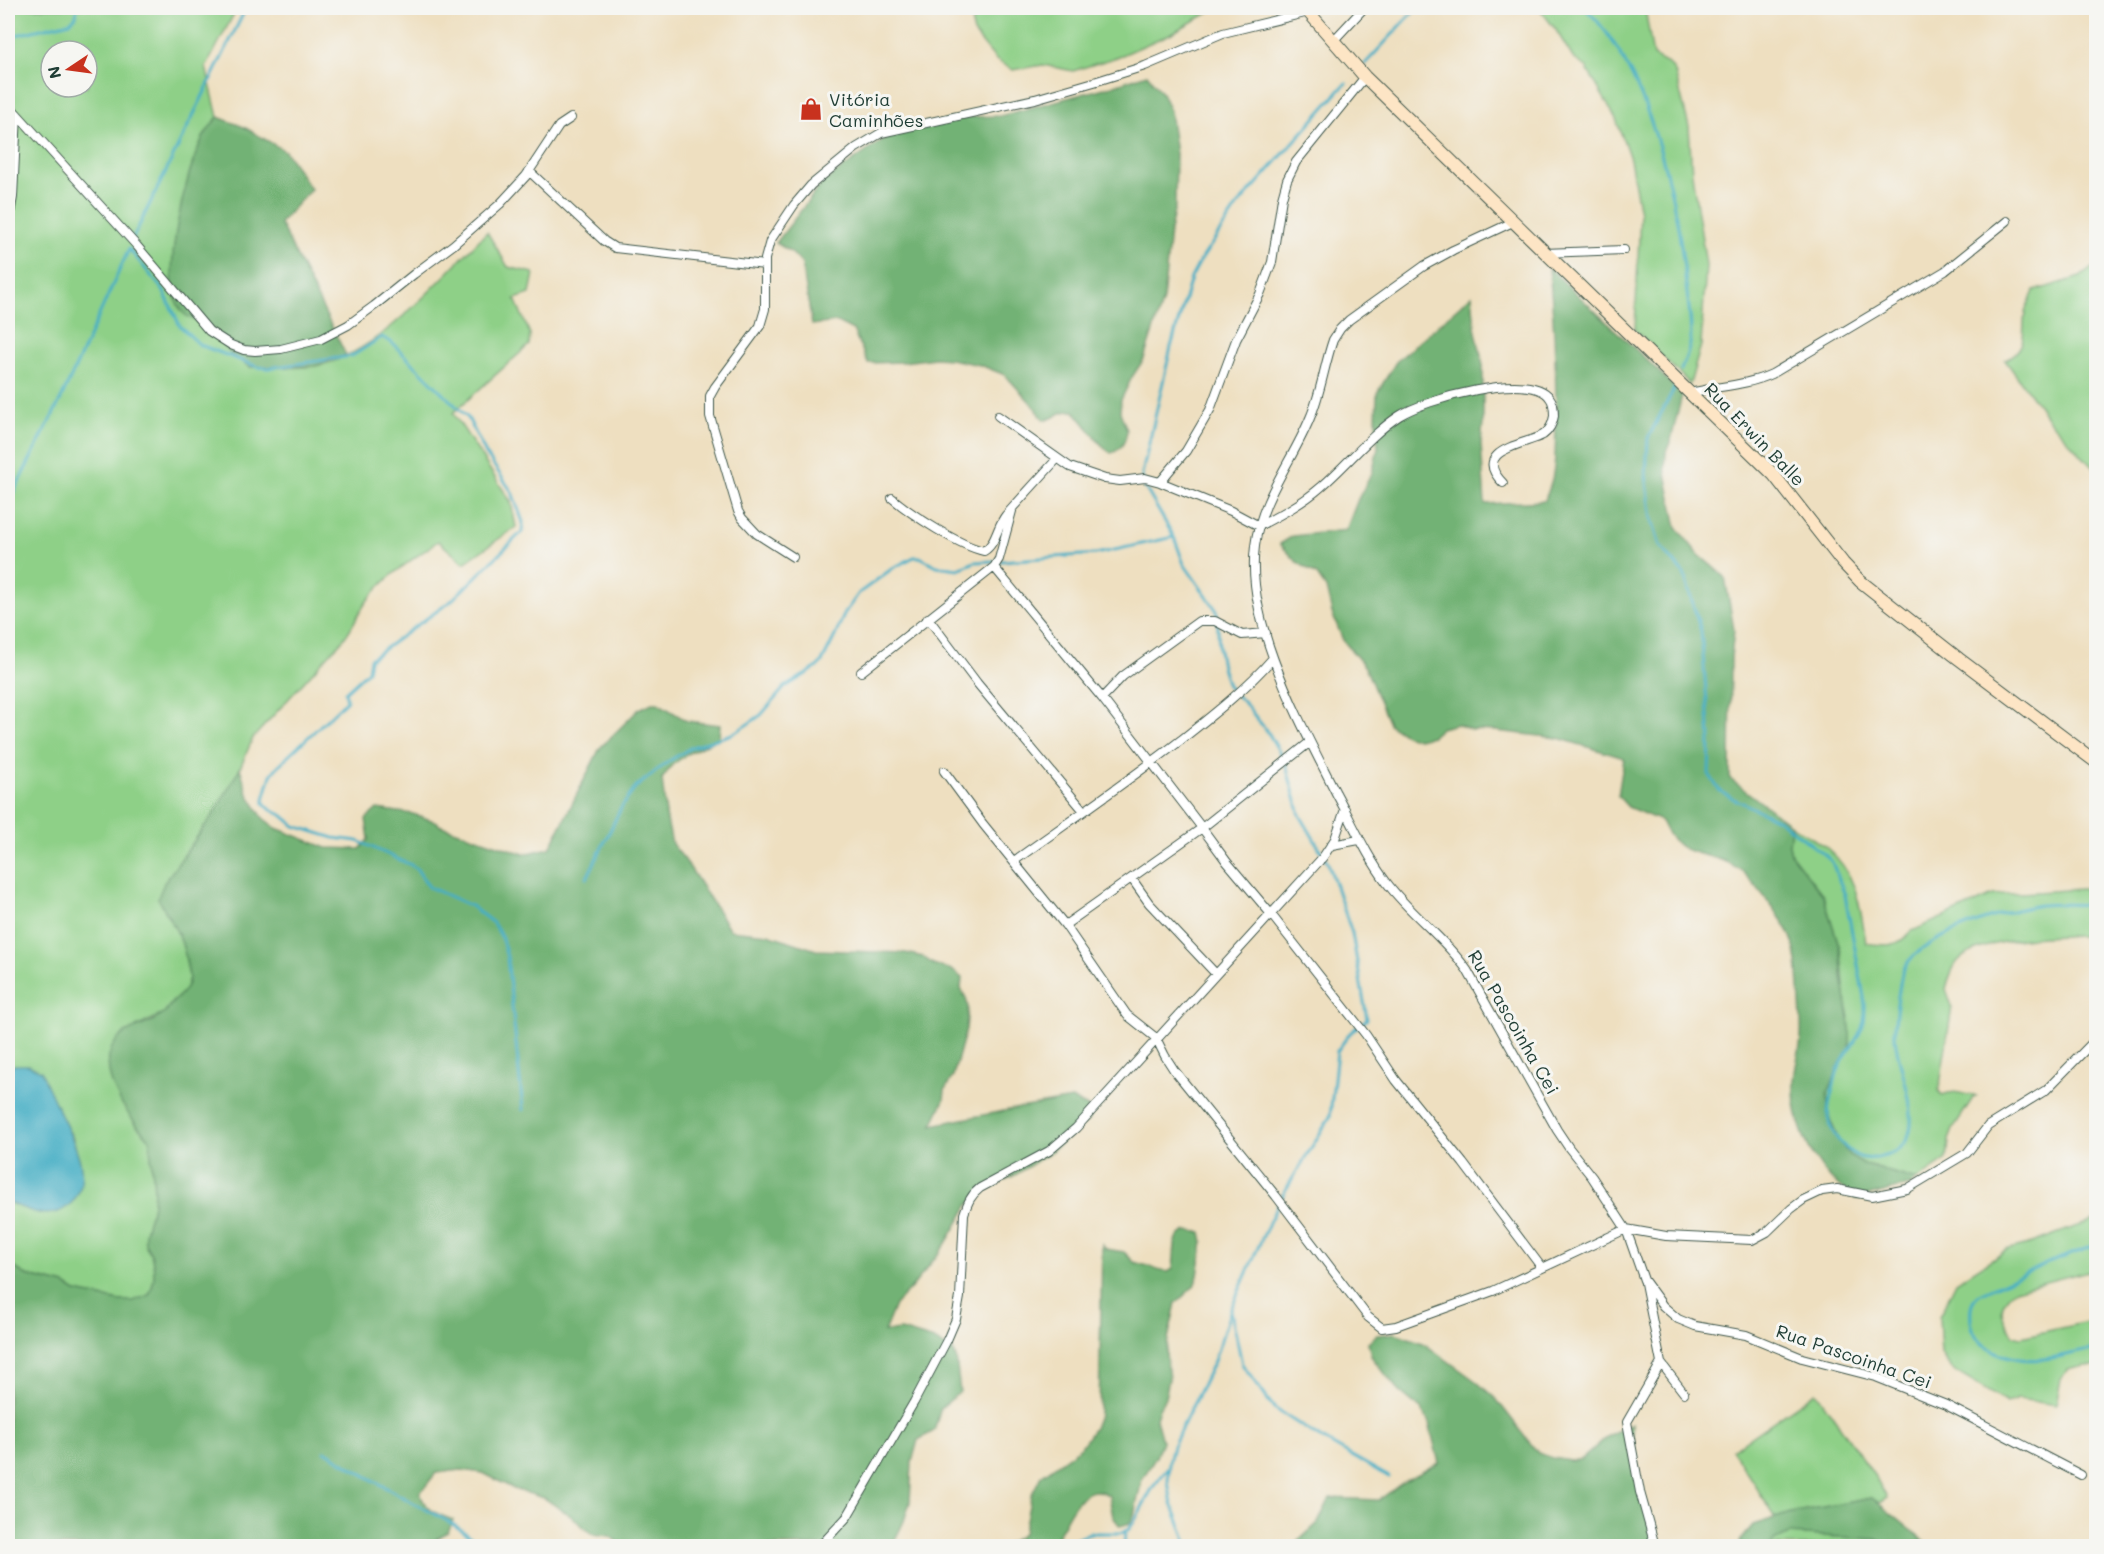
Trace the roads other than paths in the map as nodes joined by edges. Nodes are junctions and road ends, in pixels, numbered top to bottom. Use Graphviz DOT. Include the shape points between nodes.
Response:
graph roads {
  1 [pos="1364,8"];
  2 [pos="1307,10"];
  3 [pos="1333,41"];
  4 [pos="1365,77"];
  5 [pos="8,104"];
  6 [pos="17,114"];
  7 [pos="571,118"];
  8 [pos="529,171"];
  9 [pos="2007,221"];
  10 [pos="1513,222"];
  11 [pos="8,225"];
  12 [pos="1624,250"];
  13 [pos="1544,253"];
  14 [pos="765,265"];
  15 [pos="1690,393"];
  16 [pos="998,416"];
  17 [pos="1057,459"];
  18 [pos="1160,482"];
  19 [pos="1503,483"];
  20 [pos="892,498"];
  21 [pos="1014,505"];
  22 [pos="1259,526"];
  23 [pos="793,557"];
  24 [pos="994,567"];
  25 [pos="928,618"];
  26 [pos="1266,633"];
  27 [pos="1274,658"];
  28 [pos="861,672"];
  29 [pos="1102,698"];
  30 [pos="1310,742"];
  31 [pos="2097,762"];
  32 [pos="1151,763"];
  33 [pos="944,771"];
  34 [pos="1345,809"];
  35 [pos="1084,811"];
  36 [pos="1202,828"];
  37 [pos="1359,840"];
  38 [pos="1332,845"];
  39 [pos="1014,861"];
  40 [pos="1132,879"];
  41 [pos="1270,913"];
  42 [pos="1065,925"];
  43 [pos="1216,974"];
  44 [pos="1156,1038"];
  45 [pos="2097,1039"];
  46 [pos="1626,1228"];
  47 [pos="1542,1268"];
  48 [pos="1644,1280"];
  49 [pos="1661,1363"];
  50 [pos="1684,1393"];
  51 [pos="2081,1475"];
  52 [pos="820,1546"];
  53 [pos="1655,1546"];
  1 -- 3 [label="street"];
  2 -- 3 [label="street, Rua Erwin Balle"];
  2 -- 14 [label="street" via="1223,33 1145,66 1094,82 881,133 821,176 794,205 770,241"];
  3 -- 4 [label="street, Rua Erwin Balle"];
  4 -- 10 [label="street, Rua Erwin Balle"];
  4 -- 18 [label="street" via="1296,162 1282,198 1272,262 1260,294 1236,340 1210,410 1186,451"];
  5 -- 6 [label="street"];
  6 -- 8 [label="street" via="204,326 219,339 244,350 267,351 310,342 348,325 453,246 500,204"];
  6 -- 11 [label="street"];
  7 -- 8 [label="street" via="559,126"];
  8 -- 14 [label="street" via="615,248"];
  9 -- 15 [label="street" via="1945,271 1772,374 1750,383"];
  10 -- 13 [label="street, Rua Erwin Balle"];
  10 -- 22 [label="street, Rua Pascoinha Cei" via="1424,266 1340,329 1333,340 1311,418 1267,502"];
  12 -- 13 [label="street"];
  13 -- 15 [label="street, Rua Erwin Balle"];
  14 -- 23 [label="street" via="763,318 715,387 709,406 742,518 757,534"];
  15 -- 31 [label="street, Rua Erwin Balle" via="1774,475 1860,580"];
  16 -- 17 [label="street"];
  17 -- 18 [label="street" via="1106,479 1145,478"];
  17 -- 21 [label="street"];
  18 -- 22 [label="street"];
  19 -- 22 [label="street" via="1493,468 1498,456 1513,445 1542,435 1553,422 1553,402 1540,390 1497,387 1438,398 1414,407 1387,425 1309,497"];
  20 -- 21 [label="street" via="930,525 984,551"];
  21 -- 24 [label="street"];
  22 -- 26 [label="street, Rua Pascoinha Cei" via="1256,592"];
  24 -- 25 [label="street"];
  24 -- 29 [label="street"];
  25 -- 28 [label="street"];
  25 -- 35 [label="street"];
  26 -- 27 [label="street, Rua Pascoinha Cei"];
  26 -- 29 [label="street" via="1242,635 1215,621 1200,621 1123,676"];
  27 -- 30 [label="street, Rua Pascoinha Cei"];
  27 -- 32 [label="street" via="1229,702"];
  29 -- 32 [label="street"];
  30 -- 34 [label="street, Rua Pascoinha Cei"];
  30 -- 36 [label="street"];
  32 -- 35 [label="street"];
  32 -- 36 [label="street"];
  33 -- 39 [label="street"];
  34 -- 37 [label="street, Rua Pascoinha Cei"];
  34 -- 38 [label="street"];
  35 -- 39 [label="street"];
  36 -- 40 [label="street"];
  36 -- 41 [label="street"];
  37 -- 38 [label="street"];
  37 -- 46 [label="street, Rua Pascoinha Cei" via="1390,887 1455,952 1557,1130"];
  38 -- 41 [label="street"];
  39 -- 42 [label="street"];
  40 -- 42 [label="street"];
  40 -- 43 [label="street" via="1149,903"];
  41 -- 43 [label="street"];
  41 -- 47 [label="street"];
  42 -- 44 [label="street" via="1127,1015"];
  43 -- 44 [label="street"];
  44 -- 47 [label="street" via="1174,1070 1373,1323 1383,1328 1396,1326"];
  44 -- 52 [label="street" via="1094,1110 1049,1151 973,1193 964,1214 960,1297 947,1340 847,1516"];
  45 -- 46 [label="street" via="2046,1090 1988,1126 1967,1153 1907,1189 1872,1196 1822,1191 1803,1200 1752,1240 1666,1236"];
  46 -- 47 [label="street"];
  46 -- 48 [label="street, Rua Pascoinha Cei"];
  48 -- 49 [label="street"];
  48 -- 51 [label="street, Rua Pascoinha Cei" via="1678,1319 1746,1335 1802,1358 1876,1377 1946,1406"];
  49 -- 50 [label="street"];
  49 -- 53 [label="street" via="1627,1422"];
}
